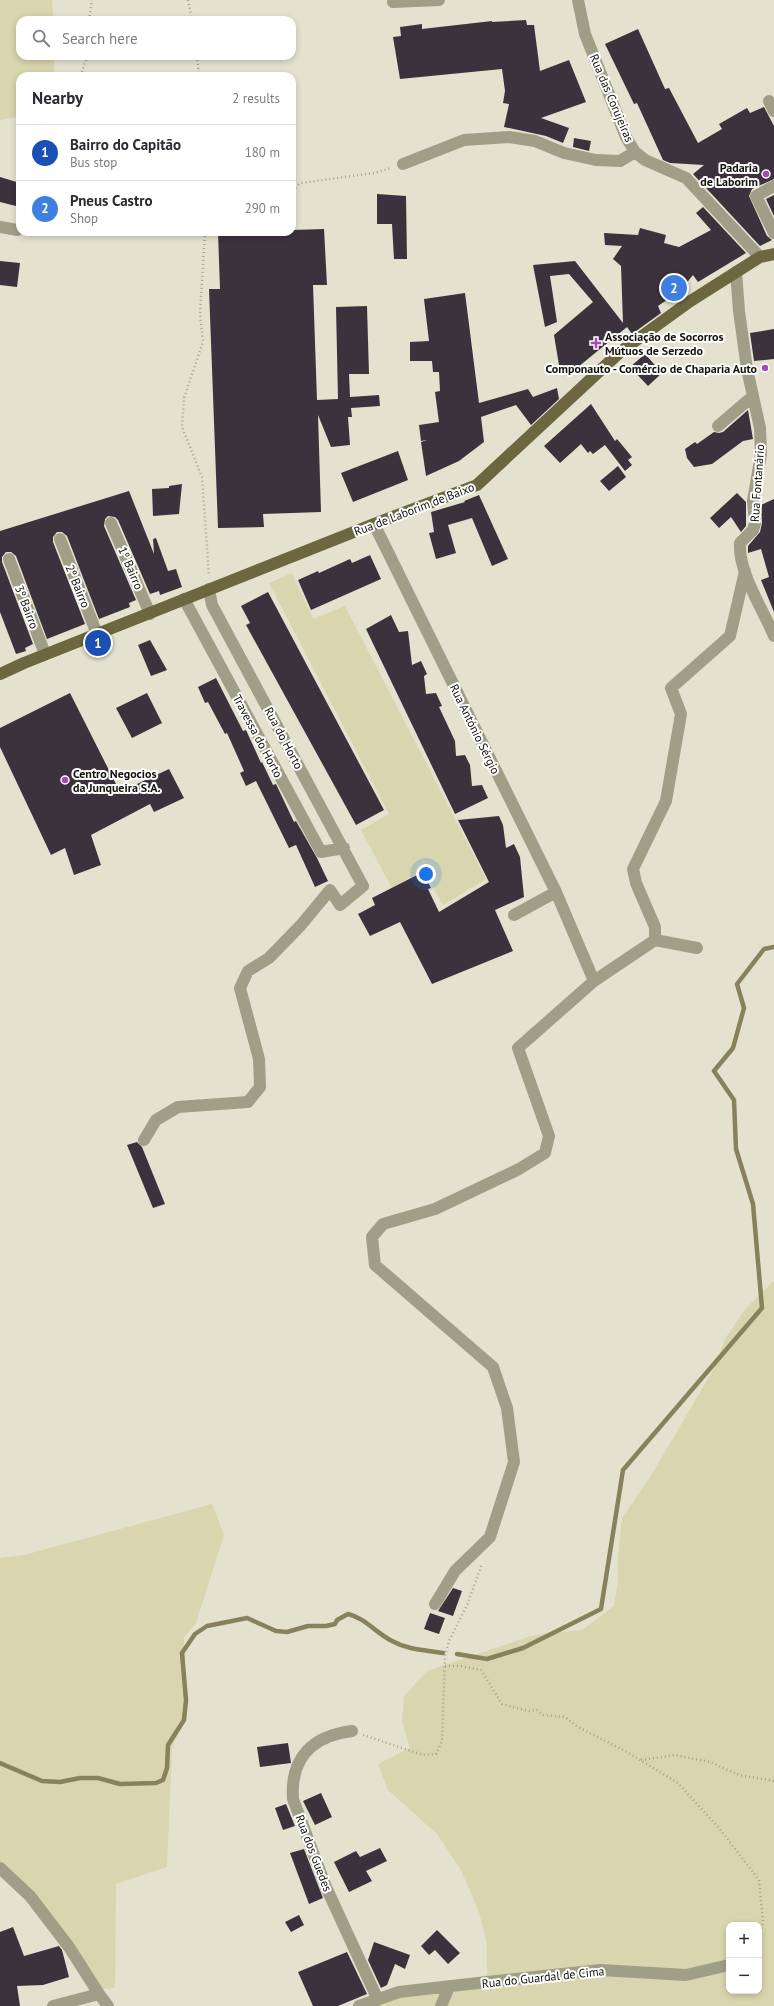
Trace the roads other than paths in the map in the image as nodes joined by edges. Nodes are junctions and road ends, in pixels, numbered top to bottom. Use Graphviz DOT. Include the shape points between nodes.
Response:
graph roads {
  1 [pos="439,0"];
  2 [pos="578,0"];
  3 [pos="393,2"];
  4 [pos="635,152"];
  5 [pos="403,164"];
  6 [pos="774,186"];
  7 [pos="0,226"];
  8 [pos="16,230"];
  9 [pos="774,233"];
  10 [pos="774,254"];
  11 [pos="760,257"];
  12 [pos="736,272"];
  13 [pos="753,396"];
  14 [pos="718,426"];
  15 [pos="111,523"];
  16 [pos="374,524"];
  17 [pos="60,539"];
  18 [pos="9,559"];
  19 [pos="745,571"];
  20 [pos="209,589"];
  21 [pos="184,600"];
  22 [pos="150,614"];
  23 [pos="97,634"];
  24 [pos="774,636"];
  25 [pos="46,654"];
  26 [pos="0,674"];
  27 [pos="344,848"];
  28 [pos="556,892"];
  29 [pos="514,915"];
  30 [pos="655,940"];
  31 [pos="697,948"];
  32 [pos="594,980"];
  33 [pos="144,1140"];
  34 [pos="435,1604"];
  35 [pos="352,1730"];
  36 [pos="0,1868"];
  37 [pos="726,1966"];
  38 [pos="448,1987"];
  39 [pos="98,1994"];
  40 [pos="378,2000"];
  41 [pos="53,2006"];
  42 [pos="108,2006"];
  43 [pos="359,2006"];
  44 [pos="442,2006"];
  1 -- 3 [label="street"];
  2 -- 4 [label="street, Rua das Corujeiras" via="585,34 626,137"];
  4 -- 5 [label="street" via="620,161 596,160 564,153 535,141 509,137 464,140"];
  4 -- 11 [label="street, Rua das Corujeiras" via="645,160 686,178"];
  6 -- 9 [label="street" via="756,196"];
  7 -- 8 [label="street"];
  10 -- 11 [label="main road, Rua de Laborim de Baixo"];
  11 -- 12 [label="main road, Rua de Laborim de Baixo"];
  12 -- 13 [label="street, Rua Fontanário" via="741,326"];
  12 -- 16 [label="main road, Rua de Laborim de Baixo" via="620,352 478,485"];
  13 -- 14 [label="street"];
  13 -- 19 [label="street, Rua Fontanário" via="760,428 761,454 753,500 755,523 753,530 740,543 739,551"];
  15 -- 22 [label="street, 1º Bairro"];
  16 -- 20 [label="main road, Rua de Laborim de Baixo"];
  16 -- 28 [label="street, Rua António Sérgio"];
  17 -- 23 [label="street, 2º Bairro"];
  18 -- 25 [label="street, 3º Bairro"];
  19 -- 24 [label="street, Rua Fontanário"];
  19 -- 30 [label="street" via="730,636 671,688 681,714 666,801 633,869 636,883 655,927"];
  20 -- 21 [label="main road, Rua de Laborim de Baixo"];
  20 -- 27 [label="street, Rua do Horto" via="212,605"];
  21 -- 22 [label="main road, Rua de Laborim de Baixo"];
  21 -- 27 [label="street, Travessa do Horto" via="321,852"];
  22 -- 23 [label="main road, Rua de Laborim de Baixo"];
  23 -- 25 [label="main road, Rua de Laborim de Baixo"];
  25 -- 26 [label="main road, Rua de Laborim de Baixo"];
  27 -- 33 [label="street, Rua do Horto" via="363,886 340,905 330,890 269,958 248,971 240,988 259,1060 260,1087 248,1102 178,1107 156,1120"];
  28 -- 29 [label="street"];
  28 -- 32 [label="street, Rua António Sérgio"];
  30 -- 31 [label="street"];
  30 -- 32 [label="street"];
  32 -- 34 [label="street" via="518,1048 549,1136 545,1153 519,1169 435,1209 383,1224 372,1237 375,1265 493,1367 507,1408 514,1462 490,1537 455,1571"];
  35 -- 40 [label="street, Rua dos Guedes" via="334,1733 311,1745 295,1768 293,1800 326,1887"];
  36 -- 39 [label="street" via="30,1896 69,1947"];
  37 -- 38 [label="street, Rua do Guardal de Cima" via="686,1975 600,1970"];
  38 -- 40 [label="street, Rua do Guardal de Cima" via="399,1992"];
  38 -- 44 [label="street"];
  39 -- 41 [label="street"];
  39 -- 42 [label="street"];
  40 -- 43 [label="street, Rua do Guardal de Cima"];
}
